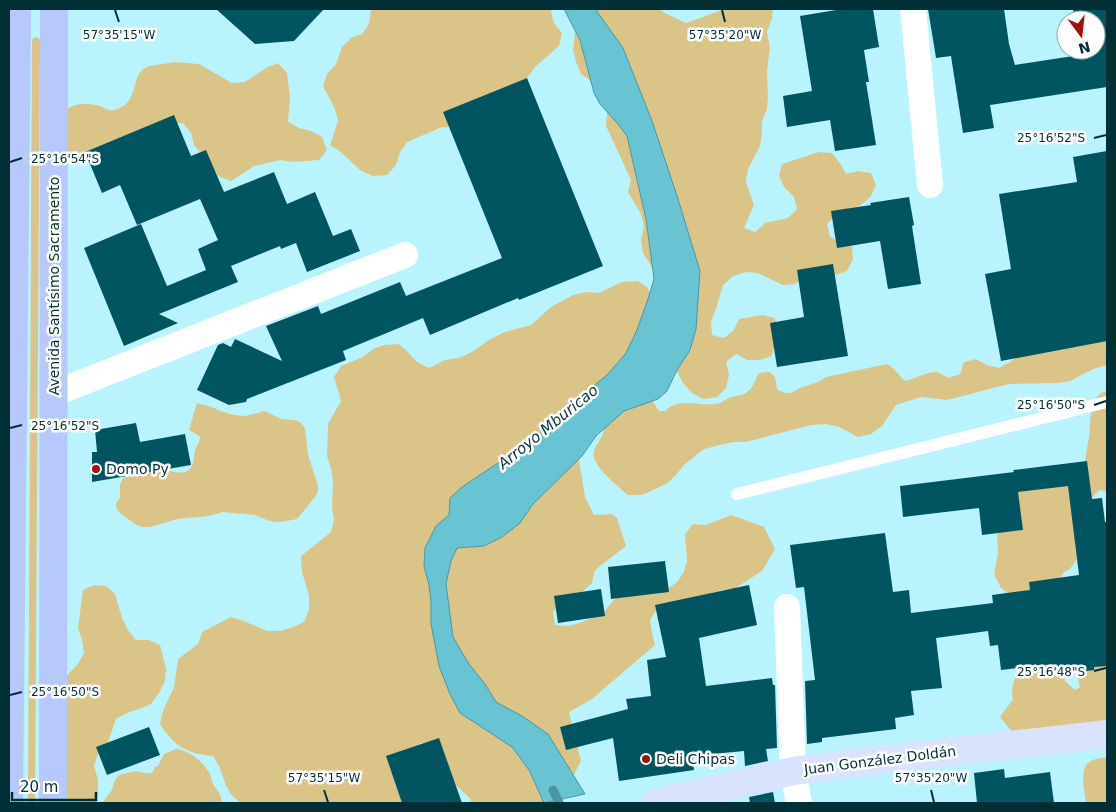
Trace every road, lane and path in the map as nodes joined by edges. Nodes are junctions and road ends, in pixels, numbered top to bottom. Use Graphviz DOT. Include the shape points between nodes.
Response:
graph roads {
  1 [pos="17,9"];
  2 [pos="54,9"];
  3 [pos="914,9"];
  4 [pos="930,185"];
  5 [pos="405,255"];
  6 [pos="53,394"];
  7 [pos="1107,402"];
  8 [pos="736,494"];
  9 [pos="787,607"];
  10 [pos="1107,734"];
  11 [pos="793,771"];
  12 [pos="9,803"];
  13 [pos="53,803"];
  14 [pos="655,803"];
  15 [pos="799,803"];
  1 -- 12 [label="main road"];
  2 -- 6 [label="main road, Avenida Santísimo Sacramento"];
  3 -- 4 [label="street"];
  5 -- 6 [label="street"];
  6 -- 13 [label="main road, Avenida Santísimo Sacramento"];
  7 -- 8 [label="lane"];
  9 -- 11 [label="street"];
  10 -- 11 [label="street, Juan González Doldán"];
  11 -- 14 [label="street, Juan González Doldán"];
  11 -- 15 [label="street"];
}
